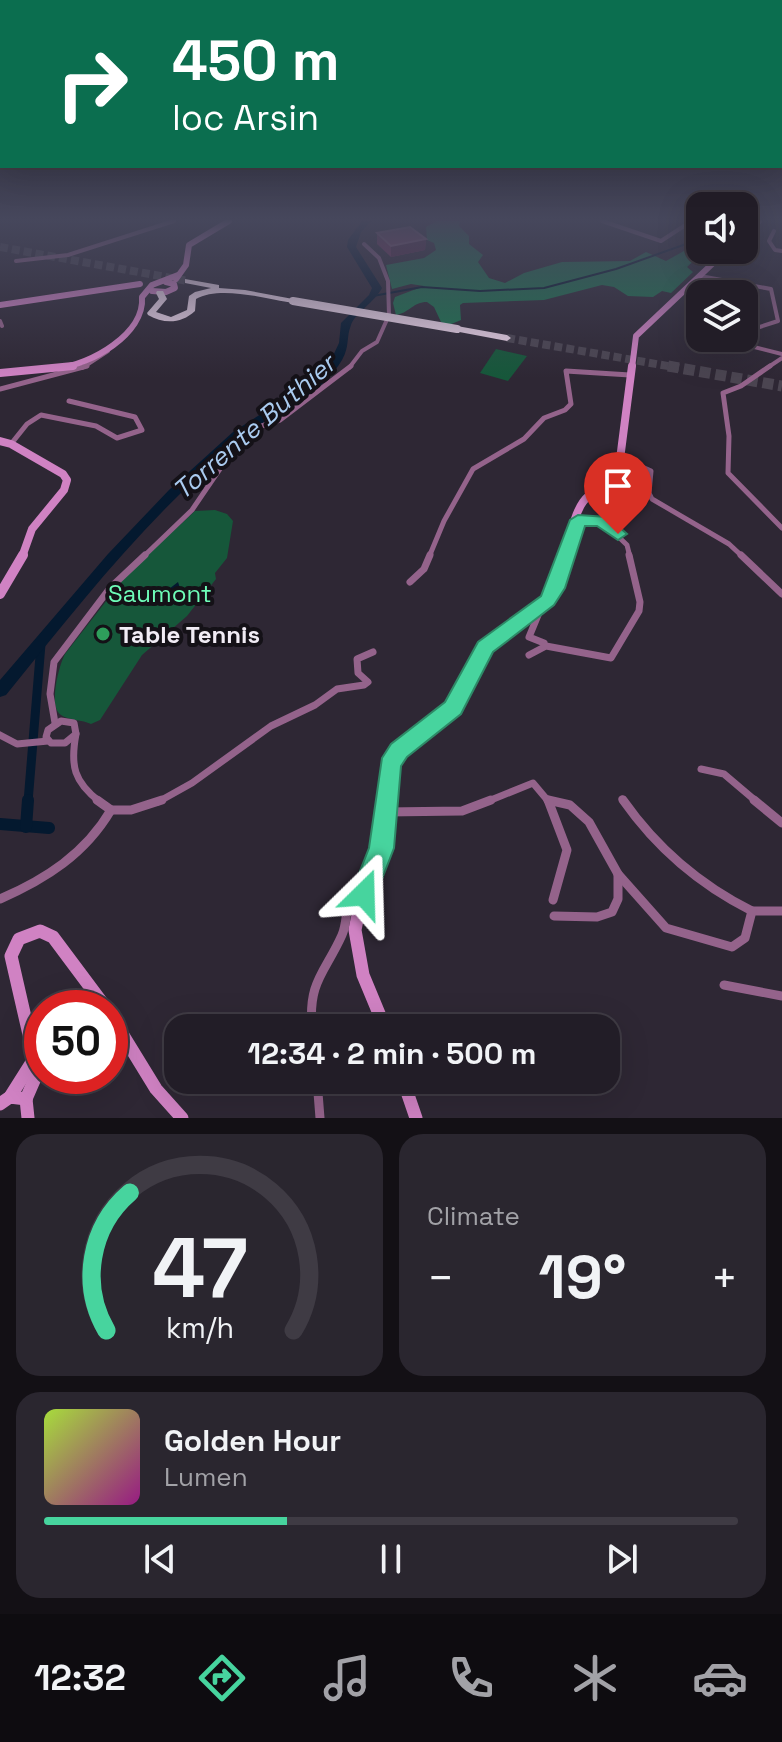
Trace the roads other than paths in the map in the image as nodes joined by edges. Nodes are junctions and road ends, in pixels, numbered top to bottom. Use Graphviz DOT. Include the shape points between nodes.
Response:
graph roads {
  1 [pos="179,273"];
  2 [pos="385,273"];
  3 [pos="703,273"];
  4 [pos="700,276"];
  5 [pos="188,281"];
  6 [pos="154,289"];
  7 [pos="251,293"];
  8 [pos="0,305"];
  9 [pos="782,305"];
  10 [pos="774,306"];
  11 [pos="758,328"];
  12 [pos="507,338"];
  13 [pos="758,349"];
  14 [pos="108,351"];
  15 [pos="782,356"];
  16 [pos="0,373"];
  17 [pos="630,375"];
  18 [pos="0,389"];
  19 [pos="69,401"];
  20 [pos="0,441"];
  21 [pos="11,444"];
  22 [pos="578,520"];
  23 [pos="601,520"];
  24 [pos="782,528"];
  25 [pos="410,582"];
  26 [pos="0,594"];
  27 [pos="782,594"];
  28 [pos="541,608"];
  29 [pos="548,644"];
  30 [pos="373,652"];
  31 [pos="529,655"];
  32 [pos="55,723"];
  33 [pos="76,734"];
  34 [pos="0,735"];
  35 [pos="48,741"];
  36 [pos="701,769"];
  37 [pos="622,799"];
  38 [pos="548,800"];
  39 [pos="111,810"];
  40 [pos="386,812"];
  41 [pos="782,823"];
  42 [pos="618,874"];
  43 [pos="364,894"];
  44 [pos="0,899"];
  45 [pos="553,900"];
  46 [pos="752,911"];
  47 [pos="782,911"];
  48 [pos="554,916"];
  49 [pos="724,985"];
  50 [pos="93,990"];
  51 [pos="782,996"];
  52 [pos="24,1012"];
  53 [pos="311,1014"];
  54 [pos="380,1014"];
  55 [pos="128,1043"];
  56 [pos="318,1094"];
  57 [pos="408,1094"];
  58 [pos="9,1099"];
  59 [pos="28,1118"];
  60 [pos="182,1118"];
  61 [pos="320,1118"];
  62 [pos="416,1118"];
  1 -- 6 [label="main road" via="170,283 172,290"];
  2 -- 32 [label="street" via="387,324 377,342 280,420 241,438 192,510 110,588 54,662 50,694"];
  3 -- 4 [label="main road"];
  4 -- 10 [label="street" via="768,287"];
  4 -- 17 [label="main road" via="636,336"];
  5 -- 7 [label="highway"];
  6 -- 7 [label="highway" via="163,299 151,313 166,319 191,311 192,298 199,293"];
  6 -- 8 [label="main road" via="140,284"];
  6 -- 14 [label="main road" via="142,299 138,320"];
  7 -- 12 [label="highway, bridge"];
  9 -- 10 [label="street"];
  10 -- 11 [label="street" via="777,322"];
  13 -- 15 [label="street"];
  14 -- 16 [label="main road" via="70,367"];
  14 -- 18 [label="street" via="104,358 63,374"];
  15 -- 24 [label="street" via="723,393 728,473"];
  17 -- 22 [label="main road" via="617,474 587,496"];
  17 -- 25 [label="street" via="566,371 571,404 473,469 427,564"];
  19 -- 21 [label="street" via="135,417 142,430 117,438 96,426 41,415"];
  20 -- 21 [label="main road"];
  21 -- 26 [label="main road" via="63,474 67,482 32,529"];
  22 -- 23 [label="street"];
  22 -- 28 [label="main road" via="555,588"];
  23 -- 27 [label="street" via="600,500 633,478 641,465 648,467 652,499 729,544"];
  23 -- 29 [label="street" via="627,545 639,611 611,658"];
  28 -- 29 [label="street" via="529,637"];
  28 -- 40 [label="main road" via="485,648 453,708 399,750 390,764"];
  29 -- 31 [label="street"];
  30 -- 39 [label="street" via="357,659 366,686 340,688 145,807"];
  32 -- 33 [label="street" via="71,721"];
  32 -- 35 [label="street"];
  33 -- 35 [label="street" via="60,744"];
  33 -- 39 [label="street" via="74,778"];
  34 -- 35 [label="street" via="24,745"];
  36 -- 41 [label="street" via="724,774"];
  37 -- 46 [label="street" via="663,848 732,903"];
  38 -- 40 [label="street" via="533,783 462,811"];
  38 -- 42 [label="street" via="570,805 589,822"];
  38 -- 45 [label="street" via="567,850"];
  39 -- 44 [label="street" via="88,846 57,870"];
  40 -- 43 [label="main road" via="381,848"];
  42 -- 46 [label="street" via="666,928 719,945 741,945"];
  42 -- 48 [label="street" via="614,911 606,916"];
  43 -- 53 [label="street" via="348,904 343,933 317,977"];
  43 -- 54 [label="main road" via="355,930 358,959"];
  46 -- 47 [label="street"];
  49 -- 51 [label="street"];
  50 -- 52 [label="main road" via="53,937 40,931 19,939 11,956"];
  55 -- 60 [label="main road" via="156,1089"];
  56 -- 61 [label="street"];
  57 -- 62 [label="main road"];
  58 -- 59 [label="main road" via="29,1106"];
}
